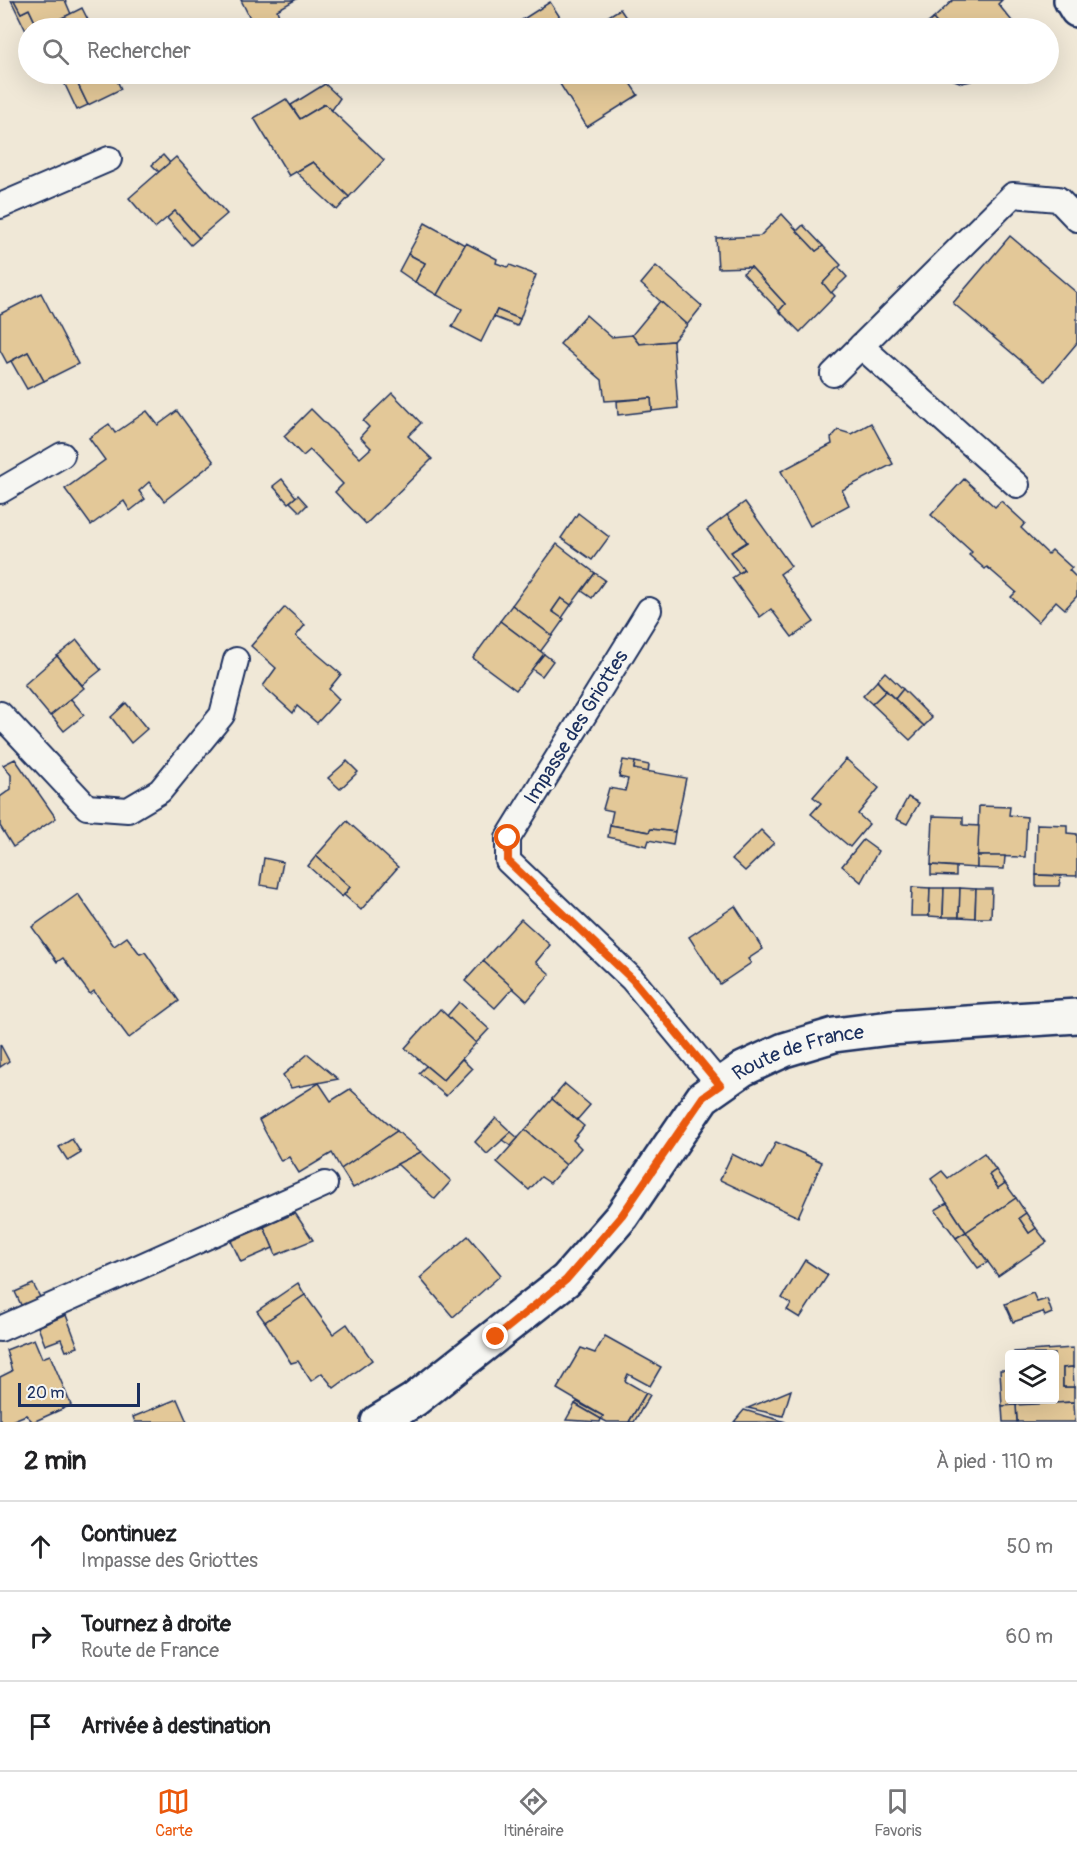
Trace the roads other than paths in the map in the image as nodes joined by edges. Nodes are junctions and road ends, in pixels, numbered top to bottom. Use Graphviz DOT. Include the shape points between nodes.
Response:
graph roads {
  1 [pos="1071,0"];
  2 [pos="1077,10"];
  3 [pos="108,159"];
  4 [pos="0,206"];
  5 [pos="1077,219"];
  6 [pos="861,346"];
  7 [pos="833,374"];
  8 [pos="62,455"];
  9 [pos="1017,485"];
  10 [pos="0,491"];
  11 [pos="649,610"];
  12 [pos="236,660"];
  13 [pos="0,714"];
  14 [pos="1077,1016"];
  15 [pos="720,1085"];
  16 [pos="325,1184"];
  17 [pos="0,1329"];
  18 [pos="378,1422"];
  1 -- 2 [label="street"];
  3 -- 4 [label="lane"];
  5 -- 6 [label="lane" via="1058,199 1013,195"];
  6 -- 7 [label="lane"];
  6 -- 9 [label="lane"];
  8 -- 10 [label="lane"];
  11 -- 15 [label="lane, Impasse des Griottes" via="508,838 508,861 632,979"];
  12 -- 13 [label="lane" via="222,715 160,791 129,810 87,807"];
  14 -- 15 [label="street, Route de France" via="834,1035 784,1050 743,1069"];
  15 -- 18 [label="street, Route de France" via="703,1097 622,1215 566,1280 414,1400"];
  16 -- 17 [label="lane"];
}
